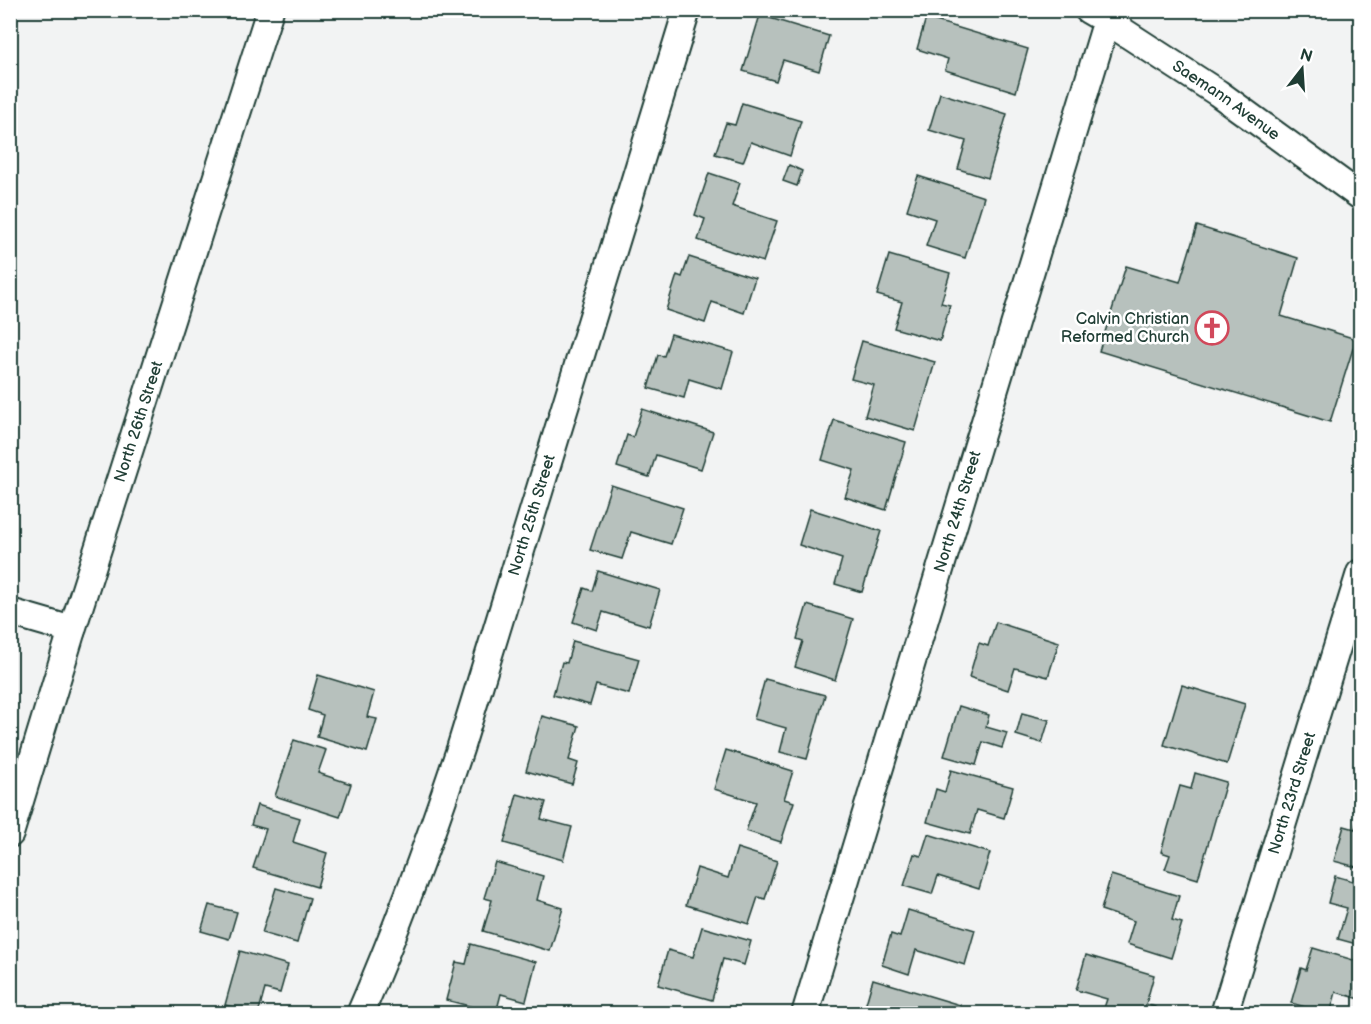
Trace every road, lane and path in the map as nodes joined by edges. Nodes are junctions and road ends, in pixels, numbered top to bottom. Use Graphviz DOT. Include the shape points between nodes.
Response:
graph roads {
  1 [pos="270,10"];
  2 [pos="687,10"];
  3 [pos="1102,14"];
  4 [pos="1360,196"];
  5 [pos="1360,573"];
  6 [pos="10,612"];
  7 [pos="72,630"];
  8 [pos="10,834"];
  9 [pos="360,1014"];
  10 [pos="805,1014"];
  11 [pos="1224,1014"];
  1 -- 7 [label="street, North 26th Street"];
  2 -- 9 [label="street, North 25th Street" via="456,760 389,949"];
  3 -- 4 [label="street, Saemann Avenue"];
  3 -- 10 [label="street, North 24th Street"];
  5 -- 11 [label="street, North 23rd Street"];
  6 -- 7 [label="street"];
  7 -- 8 [label="street, North 26th Street"];
}
